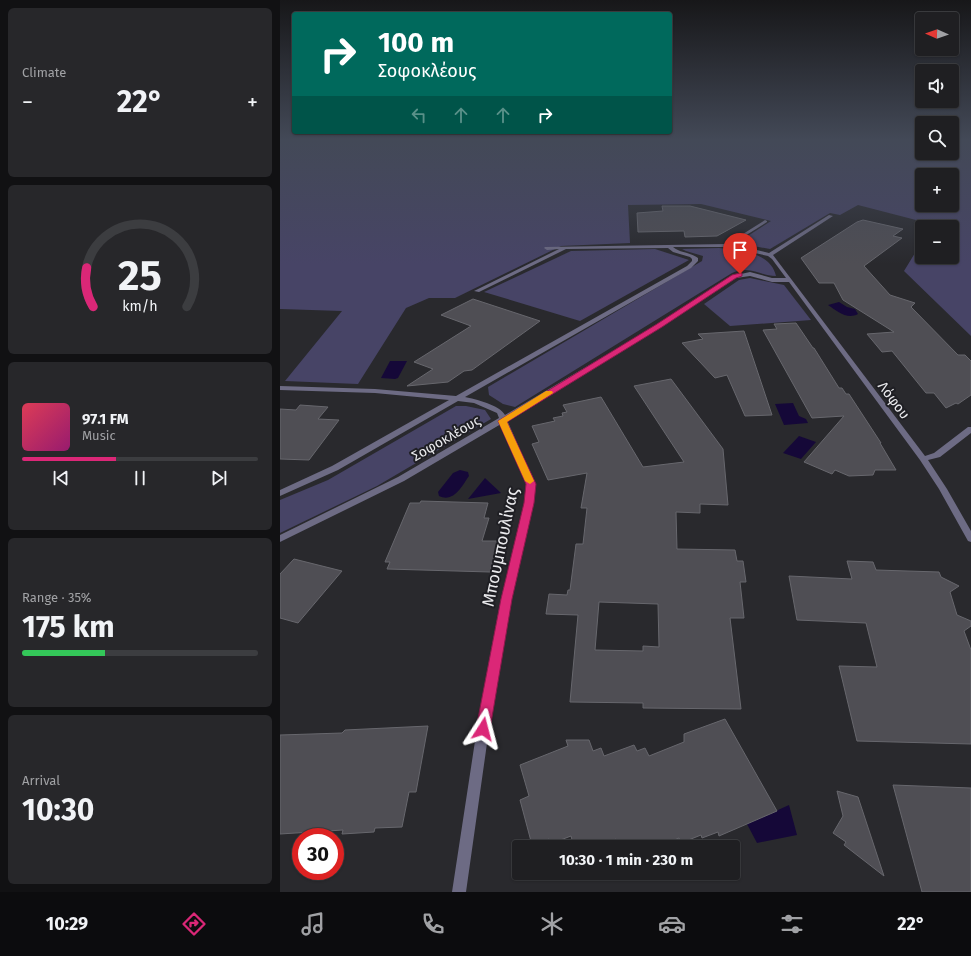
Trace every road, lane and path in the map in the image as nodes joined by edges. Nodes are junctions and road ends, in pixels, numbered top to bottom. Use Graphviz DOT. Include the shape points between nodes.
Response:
graph roads {
  1 [pos="831,216"];
  2 [pos="765,221"];
  3 [pos="728,245"];
  4 [pos="670,246"];
  5 [pos="547,248"];
  6 [pos="567,248"];
  7 [pos="770,255"];
  8 [pos="789,280"];
  9 [pos="477,291"];
  10 [pos="280,388"];
  11 [pos="458,399"];
  12 [pos="503,421"];
  13 [pos="971,429"];
  14 [pos="923,459"];
  15 [pos="280,493"];
  16 [pos="968,525"];
  17 [pos="280,539"];
  18 [pos="971,539"];
  19 [pos="459,892"];
  1 -- 7 [label="street"];
  2 -- 3 [label="street"];
  3 -- 4 [label="street"];
  3 -- 7 [label="street"];
  4 -- 6 [label="street"];
  4 -- 11 [label="street, Σοφοκλέους" via="675,252 692,256 695,261 689,267"];
  5 -- 6 [label="street"];
  6 -- 9 [label="street"];
  7 -- 8 [label="street, Λόφου"];
  8 -- 12 [label="street, Σοφοκλέους" via="772,280 750,274 734,277 660,326"];
  8 -- 14 [label="street, Λόφου"];
  10 -- 11 [label="street, Μπουμπουλίνας" via="374,391"];
  11 -- 12 [label="street, Μπουμπουλίνας" via="476,401 500,412"];
  11 -- 15 [label="street, Σοφοκλέους" via="335,468"];
  12 -- 17 [label="street, Σοφοκλέους" via="401,479"];
  12 -- 19 [label="street, Μπουμπουλίνας" via="531,484 529,503 506,599 485,715"];
  13 -- 14 [label="street" via="938,455"];
  14 -- 16 [label="street, Λόφου"];
  16 -- 18 [label="street, Λόφου"];
}
